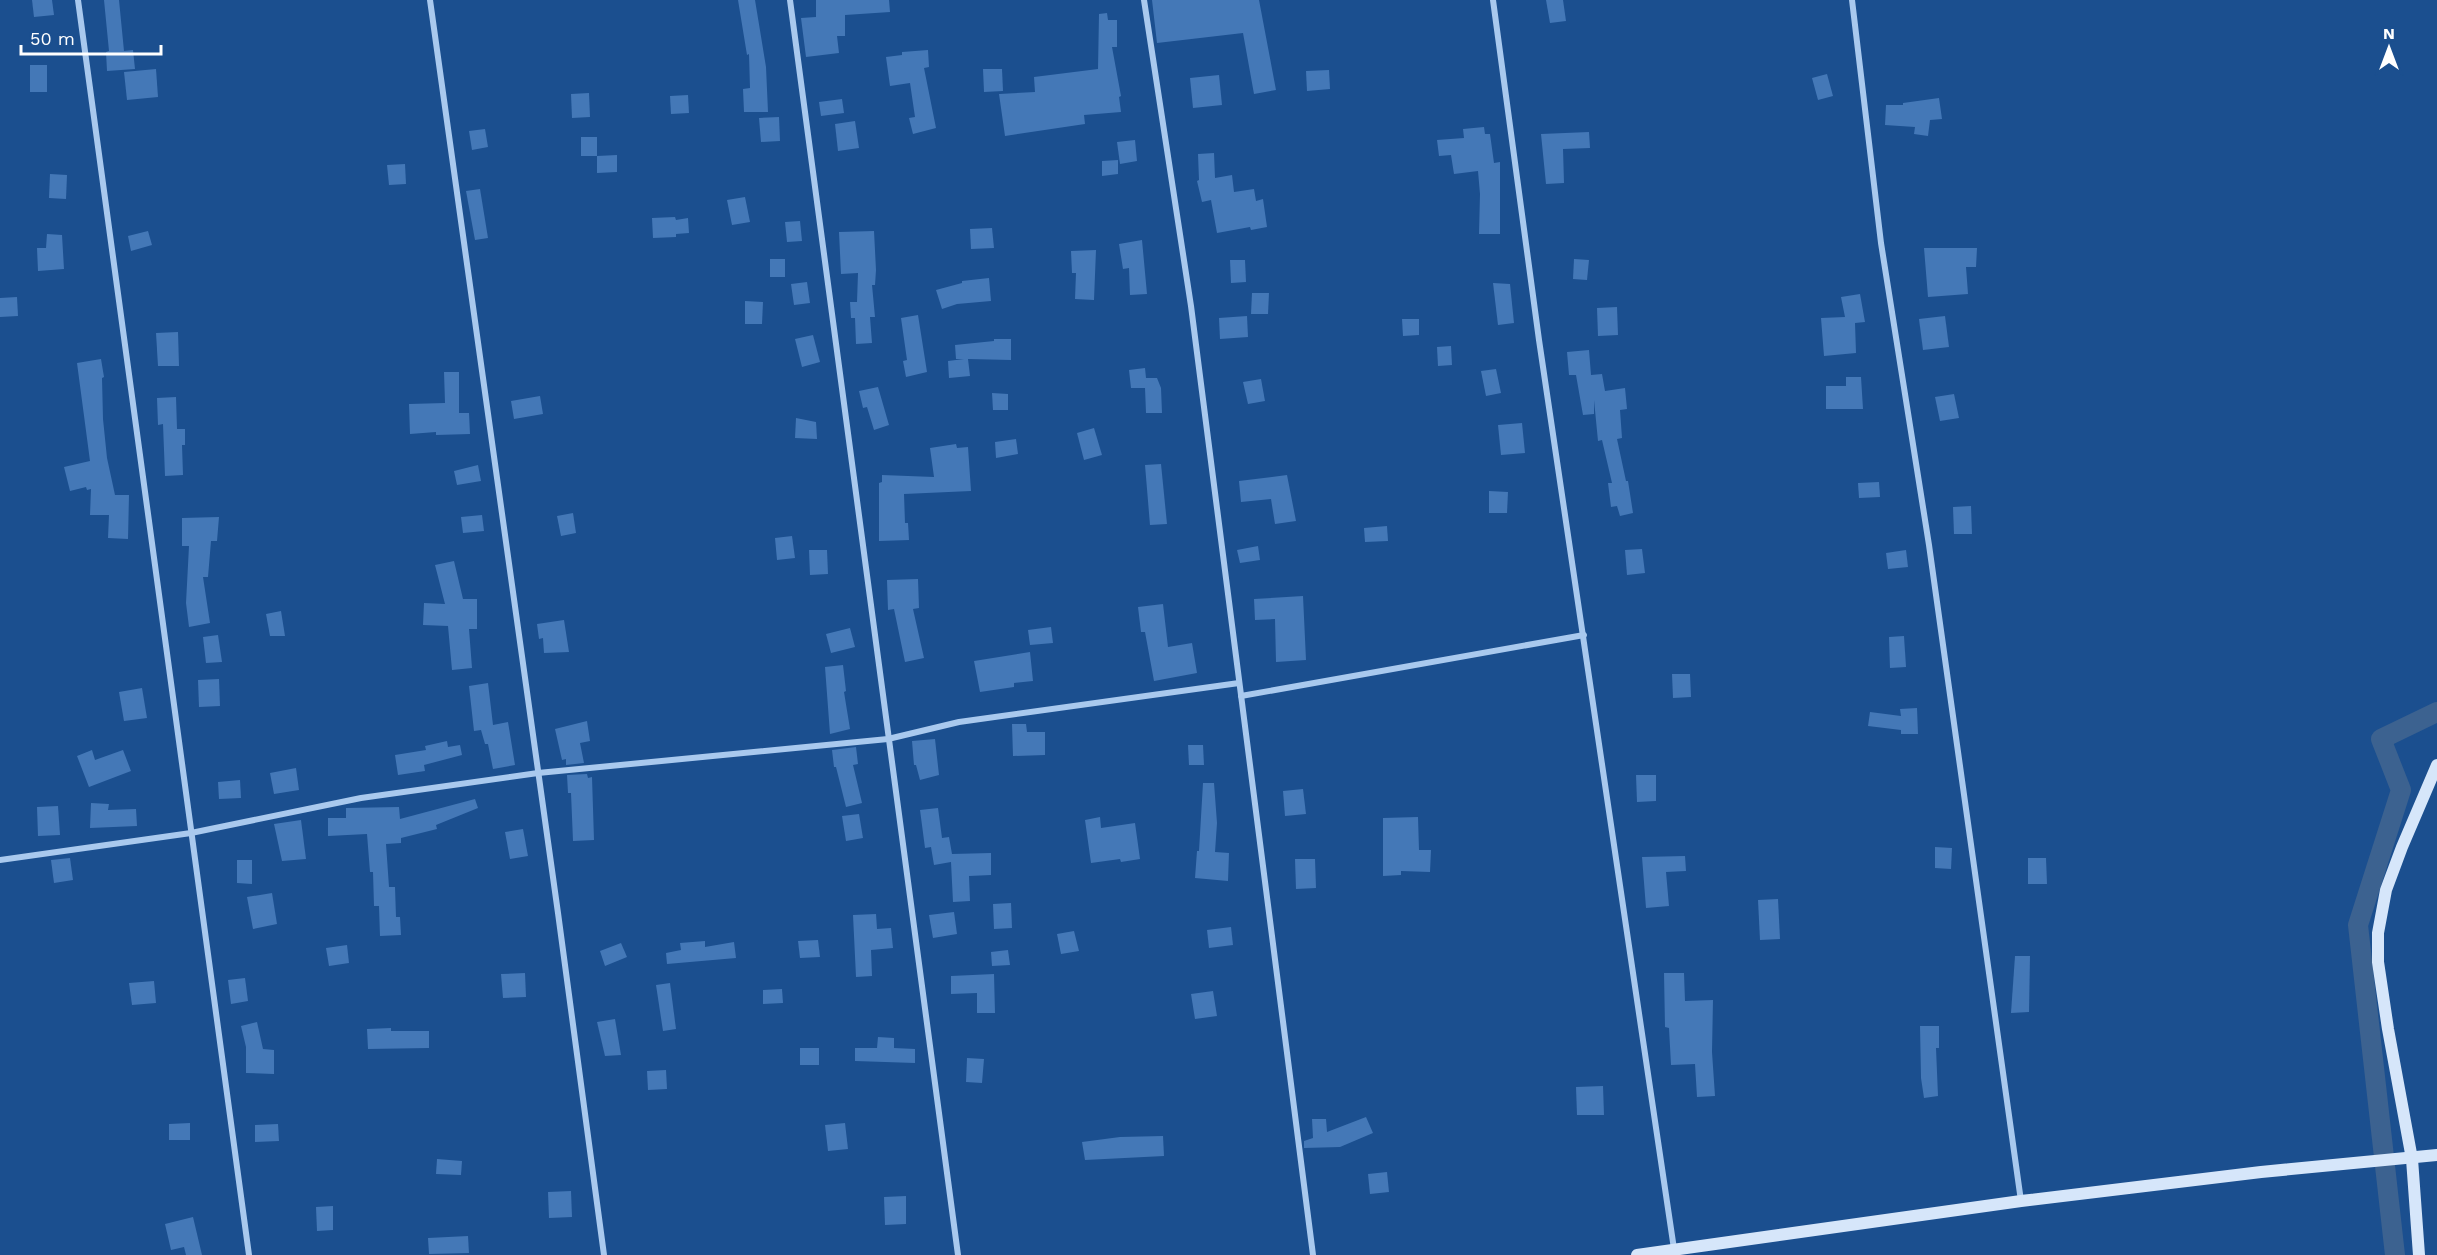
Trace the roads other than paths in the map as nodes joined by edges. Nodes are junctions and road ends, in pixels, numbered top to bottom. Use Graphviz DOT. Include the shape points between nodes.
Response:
graph roads {
  1 [pos="78,0"];
  2 [pos="430,0"];
  3 [pos="790,0"];
  4 [pos="1144,0"];
  5 [pos="1493,0"];
  6 [pos="1852,0"];
  7 [pos="1584,635"];
  8 [pos="1239,683"];
  9 [pos="1241,696"];
  10 [pos="888,739"];
  11 [pos="2437,765"];
  12 [pos="538,773"];
  13 [pos="191,832"];
  14 [pos="0,860"];
  15 [pos="2437,1155"];
  16 [pos="2412,1159"];
  17 [pos="2021,1201"];
  18 [pos="1674,1250"];
  19 [pos="249,1255"];
  20 [pos="604,1255"];
  21 [pos="958,1255"];
  22 [pos="1313,1255"];
  23 [pos="1637,1255"];
  24 [pos="2419,1255"];
  1 -- 13 [label="street"];
  2 -- 12 [label="street"];
  3 -- 10 [label="street"];
  4 -- 8 [label="street" via="1191,306"];
  5 -- 7 [label="street"];
  6 -- 17 [label="street" via="1881,243 1929,545"];
  7 -- 9 [label="street"];
  7 -- 18 [label="street"];
  8 -- 9 [label="street"];
  8 -- 10 [label="street" via="959,722"];
  9 -- 22 [label="street"];
  10 -- 12 [label="street"];
  10 -- 21 [label="street"];
  11 -- 16 [label="main road" via="2386,890 2378,933 2378,962 2388,1029"];
  12 -- 13 [label="street" via="361,798"];
  12 -- 20 [label="street"];
  13 -- 14 [label="street"];
  13 -- 19 [label="street"];
  15 -- 16 [label="main road"];
  16 -- 17 [label="main road" via="2261,1172"];
  16 -- 24 [label="main road"];
  17 -- 18 [label="main road"];
  18 -- 23 [label="main road"];
}
